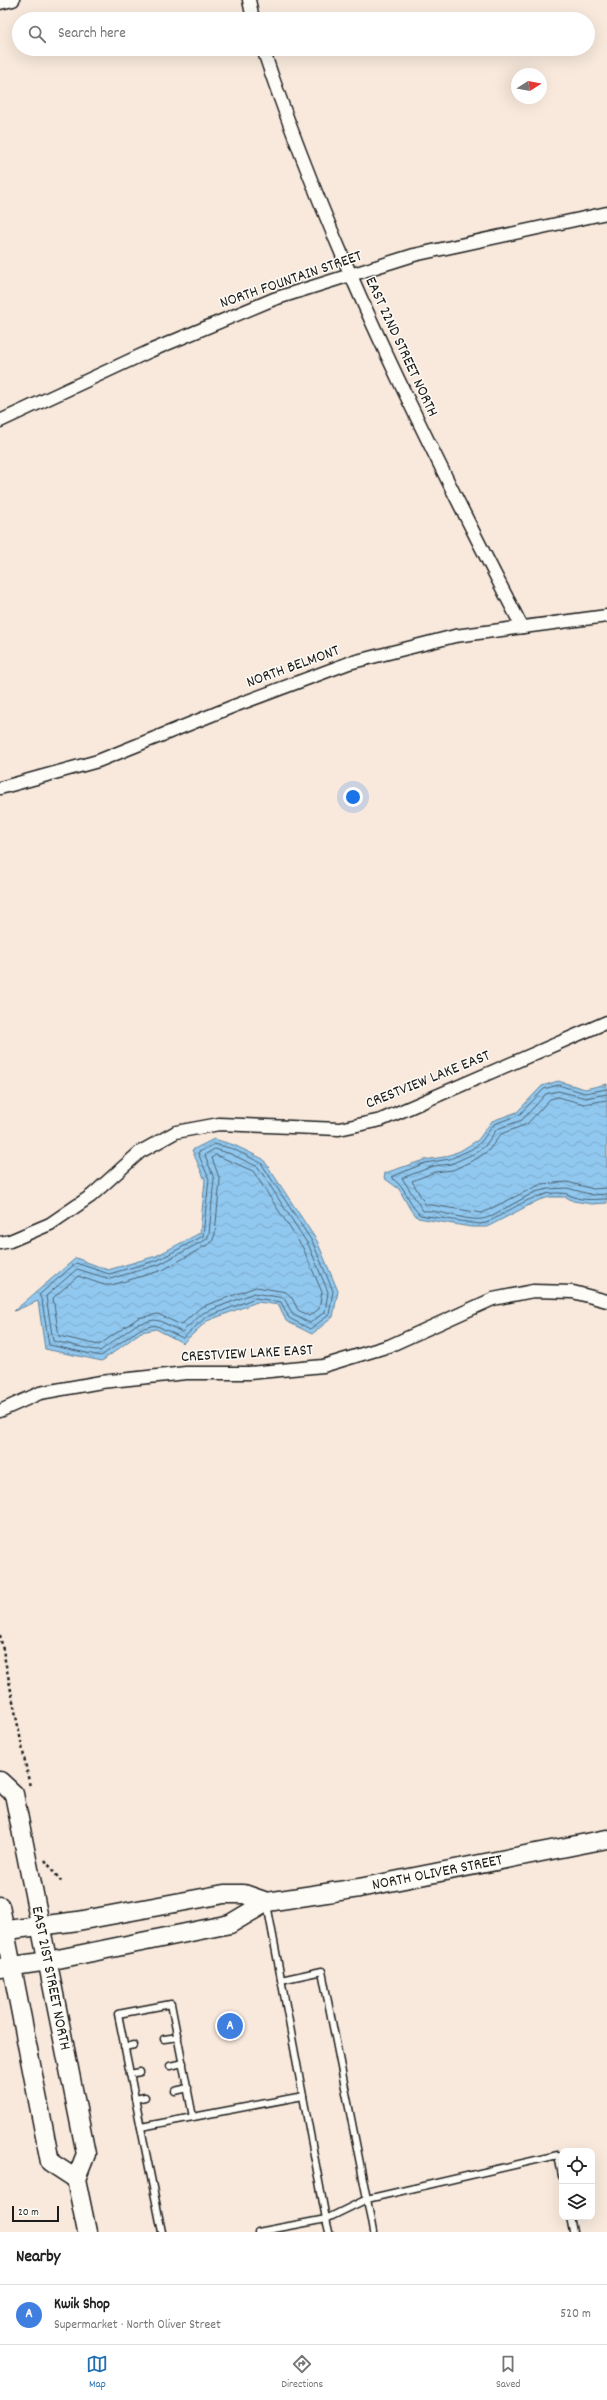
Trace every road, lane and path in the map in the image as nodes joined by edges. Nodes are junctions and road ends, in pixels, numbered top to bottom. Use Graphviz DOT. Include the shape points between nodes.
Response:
graph roads {
  1 [pos="13,0"];
  2 [pos="249,0"];
  3 [pos="0,2"];
  4 [pos="252,12"];
  5 [pos="266,56"];
  6 [pos="607,213"];
  7 [pos="350,275"];
  8 [pos="0,421"];
  9 [pos="607,616"];
  10 [pos="522,627"];
  11 [pos="0,788"];
  12 [pos="607,1022"];
  13 [pos="0,1242"];
  14 [pos="607,1301"];
  15 [pos="0,1411"];
  16 [pos="0,1635"];
  17 [pos="0,1781"];
  18 [pos="31,1791"];
  19 [pos="607,1839"];
  20 [pos="43,1852"];
  21 [pos="62,1884"];
  22 [pos="267,1902"];
  23 [pos="0,1906"];
  24 [pos="41,1925"];
  25 [pos="2,1930"];
  26 [pos="48,1961"];
  27 [pos="6,1967"];
  28 [pos="281,1980"];
  29 [pos="178,2037"];
  30 [pos="164,2039"];
  31 [pos="134,2045"];
  32 [pos="124,2047"];
  33 [pos="183,2064"];
  34 [pos="170,2066"];
  35 [pos="140,2072"];
  36 [pos="130,2074"];
  37 [pos="188,2088"];
  38 [pos="175,2091"];
  39 [pos="303,2096"];
  40 [pos="145,2097"];
  41 [pos="135,2099"];
  42 [pos="193,2117"];
  43 [pos="140,2127"];
  44 [pos="559,2160"];
  45 [pos="76,2179"];
  46 [pos="367,2199"];
  47 [pos="326,2219"];
  48 [pos="571,2220"];
  49 [pos="87,2232"];
  50 [pos="162,2232"];
  51 [pos="258,2232"];
  52 [pos="329,2232"];
  53 [pos="373,2232"];
  54 [pos="573,2232"];
  1 -- 3 [label="street"];
  2 -- 4 [label="street"];
  5 -- 7 [label="street, EAST 22ND STREET NORTH" via="332,236"];
  6 -- 7 [label="street, NORTH FOUNTAIN STREET" via="414,255"];
  7 -- 8 [label="street, NORTH FOUNTAIN STREET" via="274,299 165,345"];
  7 -- 10 [label="street, EAST 22ND STREET NORTH" via="434,456"];
  9 -- 10 [label="street, NORTH BELMONT"];
  10 -- 11 [label="street, NORTH BELMONT" via="455,636 349,663 98,761"];
  12 -- 13 [label="street, CRESTVIEW LAKE EAST" via="382,1120 339,1129 219,1124 176,1132 140,1152 90,1196 50,1224 10,1242"];
  14 -- 15 [label="street, CRESTVIEW LAKE EAST" via="573,1292 533,1291 493,1299 389,1346 322,1366 249,1373 186,1373 101,1382 40,1393"];
  16 -- 18 [label="path"];
  17 -- 24 [label="main road, EAST 21ST STREET NORTH" via="14,1794"];
  19 -- 22 [label="main road, NORTH OLIVER STREET" via="359,1888"];
  20 -- 21 [label="path" via="44,1859"];
  22 -- 24 [label="main road, NORTH OLIVER STREET" via="244,1894 224,1894"];
  22 -- 26 [label="main road, NORTH OLIVER STREET" via="230,1924"];
  22 -- 28 [label="lane"];
  23 -- 25 [label="main road"];
  24 -- 25 [label="main road, NORTH OLIVER STREET"];
  24 -- 26 [label="main road, EAST 21ST STREET NORTH"];
  25 -- 27 [label="main road"];
  26 -- 27 [label="main road, NORTH OLIVER STREET"];
  26 -- 45 [label="main road, EAST 21ST STREET NORTH" via="86,2154"];
  27 -- 45 [label="main road" via="50,2162"];
  28 -- 39 [label="lane"];
  28 -- 46 [label="lane" via="322,1971"];
  29 -- 30 [label="lane"];
  29 -- 32 [label="lane" via="171,2004 118,2014"];
  29 -- 33 [label="lane"];
  31 -- 32 [label="lane"];
  32 -- 36 [label="lane"];
  33 -- 34 [label="lane"];
  33 -- 37 [label="lane"];
  35 -- 36 [label="lane"];
  36 -- 41 [label="lane"];
  37 -- 38 [label="lane"];
  37 -- 42 [label="lane"];
  39 -- 42 [label="lane"];
  39 -- 47 [label="lane"];
  40 -- 41 [label="lane"];
  41 -- 43 [label="lane"];
  42 -- 43 [label="lane"];
  43 -- 50 [label="lane"];
  44 -- 46 [label="lane" via="558,2155"];
  45 -- 49 [label="main road"];
  46 -- 47 [label="lane"];
  46 -- 53 [label="lane"];
  47 -- 51 [label="lane"];
  47 -- 52 [label="lane"];
  48 -- 54 [label="lane"];
}
